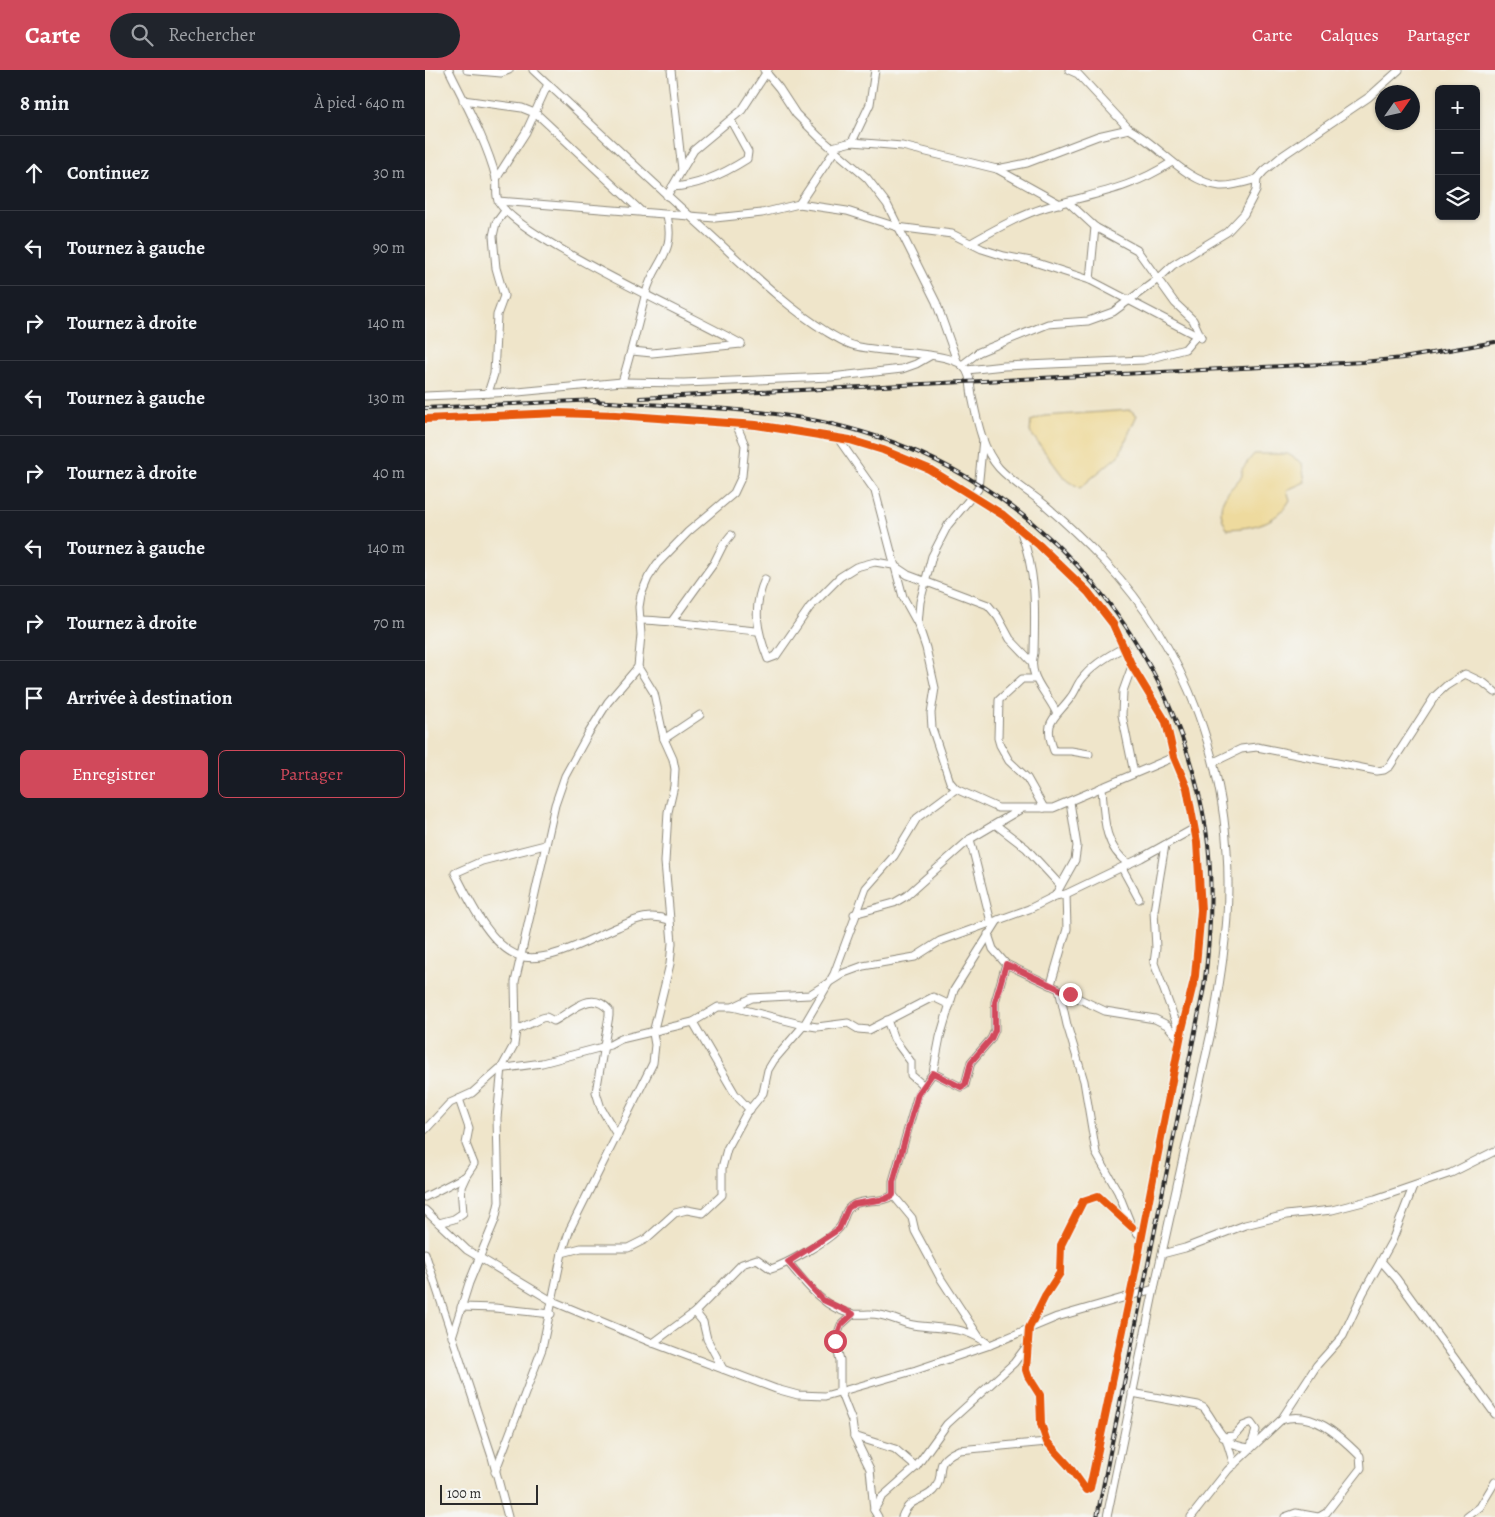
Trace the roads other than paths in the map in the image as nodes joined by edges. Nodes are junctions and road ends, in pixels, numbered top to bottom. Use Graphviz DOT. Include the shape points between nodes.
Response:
graph roads {
  1 [pos="449,70"];
  2 [pos="467,70"];
  3 [pos="509,70"];
  4 [pos="533,70"];
  5 [pos="671,70"];
  6 [pos="875,70"];
  7 [pos="1069,70"];
  8 [pos="1399,70"];
  9 [pos="766,71"];
  10 [pos="548,84"];
  11 [pos="463,100"];
  12 [pos="533,112"];
  13 [pos="731,121"];
  14 [pos="1129,129"];
  15 [pos="852,142"];
  16 [pos="833,148"];
  17 [pos="1172,162"];
  18 [pos="997,169"];
  19 [pos="682,170"];
  20 [pos="496,179"];
  21 [pos="1257,179"];
  22 [pos="672,187"];
  23 [pos="667,196"];
  24 [pos="498,200"];
  25 [pos="1064,203"];
  26 [pos="799,204"];
  27 [pos="505,211"];
  28 [pos="642,212"];
  29 [pos="667,215"];
  30 [pos="690,216"];
  31 [pos="897,228"];
  32 [pos="1095,228"];
  33 [pos="971,243"];
  34 [pos="1158,279"];
  35 [pos="1090,280"];
  36 [pos="646,294"];
  37 [pos="1128,301"];
  38 [pos="1197,335"];
  39 [pos="632,351"];
  40 [pos="930,356"];
  41 [pos="962,365"];
  42 [pos="622,382"];
  43 [pos="488,393"];
  44 [pos="425,396"];
  45 [pos="425,419"];
  46 [pos="736,424"];
  47 [pos="837,437"];
  48 [pos="983,438"];
  49 [pos="973,496"];
  50 [pos="1020,530"];
  51 [pos="731,535"];
  52 [pos="893,565"];
  53 [pos="765,580"];
  54 [pos="925,580"];
  55 [pos="641,620"];
  56 [pos="672,621"];
  57 [pos="918,624"];
  58 [pos="757,631"];
  59 [pos="1125,647"];
  60 [pos="1032,662"];
  61 [pos="638,666"];
  62 [pos="1132,666"];
  63 [pos="1034,679"];
  64 [pos="1495,692"];
  65 [pos="1056,712"];
  66 [pos="700,715"];
  67 [pos="664,739"];
  68 [pos="1089,754"];
  69 [pos="1174,757"];
  70 [pos="1214,762"];
  71 [pos="1134,773"];
  72 [pos="1102,787"];
  73 [pos="956,789"];
  74 [pos="1070,802"];
  75 [pos="1045,808"];
  76 [pos="1021,809"];
  77 [pos="996,825"];
  78 [pos="1195,828"];
  79 [pos="970,838"];
  80 [pos="545,845"];
  81 [pos="1165,845"];
  82 [pos="1129,864"];
  83 [pos="1122,868"];
  84 [pos="1060,885"];
  85 [pos="1066,894"];
  86 [pos="1055,896"];
  87 [pos="1139,899"];
  88 [pos="855,914"];
  89 [pos="669,920"];
  90 [pos="994,921"];
  91 [pos="988,934"];
  92 [pos="520,956"];
  93 [pos="1006,964"];
  94 [pos="829,982"];
  95 [pos="1051,984"];
  96 [pos="1059,989"];
  97 [pos="950,1005"];
  98 [pos="733,1007"];
  99 [pos="887,1020"];
  100 [pos="693,1022"];
  101 [pos="804,1025"];
  102 [pos="516,1030"];
  103 [pos="653,1033"];
  104 [pos="1180,1038"];
  105 [pos="604,1046"];
  106 [pos="502,1067"];
  107 [pos="933,1073"];
  108 [pos="924,1086"];
  109 [pos="459,1099"];
  110 [pos="750,1110"];
  111 [pos="425,1130"];
  112 [pos="617,1135"];
  113 [pos="1495,1151"];
  114 [pos="466,1176"];
  115 [pos="1413,1187"];
  116 [pos="893,1195"];
  117 [pos="425,1197"];
  118 [pos="425,1210"];
  119 [pos="439,1223"];
  120 [pos="1132,1226"];
  121 [pos="1141,1237"];
  122 [pos="425,1253"];
  123 [pos="562,1253"];
  124 [pos="1162,1254"];
  125 [pos="480,1259"];
  126 [pos="1381,1261"];
  127 [pos="788,1262"];
  128 [pos="1154,1289"];
  129 [pos="1130,1295"];
  130 [pos="552,1301"];
  131 [pos="461,1307"];
  132 [pos="695,1312"];
  133 [pos="551,1314"];
  134 [pos="853,1314"];
  135 [pos="1029,1328"];
  136 [pos="453,1337"];
  137 [pos="979,1337"];
  138 [pos="653,1343"];
  139 [pos="990,1345"];
  140 [pos="1026,1347"];
  141 [pos="723,1369"];
  142 [pos="840,1391"];
  143 [pos="1132,1393"];
  144 [pos="1495,1414"];
  145 [pos="1281,1420"];
  146 [pos="854,1436"];
  147 [pos="1225,1439"];
  148 [pos="1047,1442"];
  149 [pos="1251,1447"];
  150 [pos="1234,1465"];
  151 [pos="916,1466"];
  152 [pos="495,1472"];
  153 [pos="1495,1482"];
  154 [pos="874,1510"];
  155 [pos="508,1517"];
  156 [pos="878,1517"];
  157 [pos="902,1517"];
  158 [pos="1107,1517"];
  159 [pos="1191,1517"];
  160 [pos="1285,1517"];
  161 [pos="1318,1517"];
  162 [pos="1467,1517"];
  1 -- 11 [label="street"];
  2 -- 3 [label="street" via="501,73"];
  4 -- 10 [label="street"];
  5 -- 19 [label="street"];
  6 -- 15 [label="street" via="870,104"];
  7 -- 14 [label="street" via="1078,74"];
  8 -- 21 [label="street" via="1369,97 1282,156"];
  9 -- 13 [label="street" via="751,98"];
  9 -- 16 [label="street" via="796,114"];
  10 -- 12 [label="street"];
  10 -- 23 [label="street"];
  11 -- 12 [label="street"];
  11 -- 20 [label="street" via="483,141"];
  12 -- 20 [label="street" via="525,132"];
  12 -- 28 [label="street"];
  13 -- 19 [label="street" via="694,150"];
  13 -- 22 [label="street" via="748,152 747,159 704,180"];
  14 -- 17 [label="street"];
  14 -- 18 [label="street" via="1098,136 1027,163"];
  15 -- 16 [label="street"];
  15 -- 18 [label="street" via="902,146"];
  16 -- 26 [label="street"];
  16 -- 31 [label="street" via="867,178 887,204"];
  17 -- 21 [label="street" via="1187,173 1220,186"];
  17 -- 25 [label="street" via="1126,186"];
  18 -- 25 [label="street"];
  19 -- 22 [label="street"];
  20 -- 24 [label="street"];
  21 -- 34 [label="street" via="1256,191 1244,214 1227,232"];
  22 -- 23 [label="street"];
  23 -- 30 [label="street"];
  24 -- 27 [label="street"];
  24 -- 28 [label="street"];
  25 -- 32 [label="street"];
  25 -- 33 [label="street" via="1027,214"];
  26 -- 30 [label="street" via="762,213 715,218"];
  26 -- 31 [label="street" via="865,215"];
  27 -- 36 [label="street" via="570,256"];
  27 -- 43 [label="street" via="496,223 493,236 496,268 504,296 497,315 494,374"];
  28 -- 29 [label="street"];
  29 -- 30 [label="street"];
  29 -- 36 [label="street" via="671,231 667,250"];
  30 -- 40 [label="street" via="803,317 831,334 852,345"];
  31 -- 33 [label="street" via="928,229 952,234"];
  31 -- 41 [label="street" via="936,302"];
  32 -- 34 [label="street" via="1137,250"];
  32 -- 35 [label="street"];
  33 -- 35 [label="street" via="1004,256"];
  34 -- 37 [label="street"];
  34 -- 38 [label="street" via="1175,303 1193,320 1201,338"];
  35 -- 37 [label="street"];
  36 -- 39 [label="street"];
  36 -- 39 [label="street" via="741,344 653,353"];
  37 -- 38 [label="street"];
  37 -- 41 [label="street" via="1113,312 1088,321 1048,324 979,352"];
  38 -- 41 [label="street" via="1185,349 1144,360"];
  39 -- 42 [label="street"];
  40 -- 41 [label="street"];
  40 -- 42 [label="street" via="902,369 831,377"];
  41 -- 48 [label="street"];
  42 -- 43 [label="street"];
  43 -- 44 [label="street"];
  45 -- 46 [label="street" via="558,413"];
  46 -- 47 [label="street"];
  46 -- 55 [label="street" via="745,445 745,456 742,476 734,493 715,507 657,564 641,595"];
  47 -- 49 [label="street" via="883,450 929,469"];
  47 -- 52 [label="street" via="875,491"];
  48 -- 49 [label="street" via="979,485"];
  48 -- 70 [label="street" via="992,460 1001,471 1065,523 1105,561 1135,596 1182,676"];
  49 -- 50 [label="street"];
  49 -- 54 [label="street" via="948,525 931,556"];
  50 -- 59 [label="street" via="1088,592 1113,624"];
  50 -- 60 [label="street" via="1035,582"];
  51 -- 56 [label="street"];
  52 -- 54 [label="street" via="908,575"];
  52 -- 57 [label="street" via="903,597"];
  52 -- 58 [label="street" via="865,564 840,577 810,607 776,656 768,659"];
  53 -- 58 [label="street" via="757,596"];
  54 -- 57 [label="street"];
  54 -- 60 [label="street" via="987,605 1010,639"];
  55 -- 56 [label="street"];
  55 -- 61 [label="street"];
  56 -- 58 [label="street"];
  57 -- 73 [label="street" via="935,688 932,728 950,782"];
  59 -- 62 [label="street"];
  59 -- 65 [label="street" via="1093,667"];
  60 -- 63 [label="street"];
  61 -- 67 [label="street" via="654,693"];
  61 -- 80 [label="street" via="608,702 573,760 558,794"];
  62 -- 69 [label="street" via="1166,722"];
  62 -- 71 [label="street" via="1123,691 1122,715"];
  63 -- 65 [label="street"];
  63 -- 75 [label="street" via="1022,679 999,700 998,738 1004,754 1027,778"];
  64 -- 70 [label="street" via="1465,674 1446,686 1435,696 1390,766 1384,770 1257,747 1241,749"];
  65 -- 68 [label="street" via="1049,729 1054,751"];
  66 -- 67 [label="street"];
  67 -- 89 [label="street" via="675,769 665,862"];
  69 -- 71 [label="street"];
  69 -- 78 [label="street" via="1187,788"];
  70 -- 124 [label="street" via="1227,851 1225,938 1212,1028"];
  71 -- 72 [label="street"];
  72 -- 74 [label="street"];
  72 -- 82 [label="street" via="1107,832 1117,854"];
  73 -- 76 [label="street" via="998,808"];
  73 -- 88 [label="street" via="917,818 894,856 865,888"];
  74 -- 75 [label="street"];
  74 -- 84 [label="street" via="1077,846 1075,860"];
  75 -- 76 [label="street"];
  76 -- 77 [label="street"];
  77 -- 79 [label="street"];
  77 -- 84 [label="street" via="1026,848"];
  78 -- 81 [label="street"];
  78 -- 104 [label="street" via="1201,910 1199,944"];
  79 -- 88 [label="street" via="906,896 894,903"];
  79 -- 90 [label="street"];
  80 -- 92 [label="street"];
  80 -- 92 [label="street" via="482,861 455,873 494,937 508,951"];
  81 -- 82 [label="street"];
  81 -- 104 [label="street" via="1154,911 1154,963"];
  82 -- 83 [label="street"];
  83 -- 85 [label="street"];
  83 -- 87 [label="street"];
  84 -- 86 [label="street"];
  85 -- 86 [label="street"];
  85 -- 95 [label="street" via="1067,929"];
  86 -- 90 [label="street"];
  88 -- 94 [label="street" via="835,974"];
  89 -- 92 [label="street" via="657,916 640,917 560,952"];
  89 -- 103 [label="street" via="670,964"];
  90 -- 91 [label="street"];
  90 -- 94 [label="street" via="940,941 915,957 863,966"];
  91 -- 93 [label="street" via="993,949"];
  91 -- 97 [label="street" via="954,990"];
  92 -- 102 [label="street" via="515,982"];
  93 -- 95 [label="street"];
  93 -- 107 [label="street" via="995,1002 995,1030 971,1062 965,1085 961,1087"];
  94 -- 98 [label="street" via="809,995 752,998"];
  94 -- 101 [label="street"];
  95 -- 96 [label="street"];
  96 -- 104 [label="street" via="1105,1011 1155,1019"];
  96 -- 120 [label="street" via="1084,1081 1096,1153"];
  97 -- 99 [label="street" via="933,997"];
  97 -- 107 [label="street"];
  98 -- 100 [label="street" via="718,1007"];
  98 -- 101 [label="street"];
  99 -- 101 [label="street" via="869,1030 858,1029 848,1023 817,1027"];
  99 -- 108 [label="street" via="894,1039 911,1062 911,1075"];
  100 -- 103 [label="street"];
  100 -- 110 [label="street" via="735,1094"];
  101 -- 110 [label="street" via="774,1060 763,1093"];
  102 -- 105 [label="street" via="542,1018 554,1021 586,1001 595,1000 609,1010"];
  102 -- 106 [label="street" via="514,1044"];
  103 -- 105 [label="street"];
  103 -- 112 [label="street" via="653,1063"];
  104 -- 121 [label="street"];
  105 -- 106 [label="street" via="542,1063"];
  105 -- 112 [label="street" via="597,1092 601,1108"];
  106 -- 109 [label="street" via="472,1093"];
  106 -- 125 [label="street" via="497,1118 499,1202"];
  107 -- 108 [label="street"];
  108 -- 116 [label="street" via="918,1094 893,1182"];
  109 -- 111 [label="street" via="441,1111"];
  109 -- 114 [label="street" via="469,1128 466,1144 474,1164"];
  110 -- 123 [label="street" via="727,1149 722,1168 722,1195 706,1212 687,1210 675,1213 639,1244 628,1248 581,1248"];
  112 -- 123 [label="street" via="577,1213"];
  113 -- 115 [label="street"];
  114 -- 117 [label="street"];
  114 -- 119 [label="street" via="461,1187 463,1213"];
  115 -- 124 [label="street" via="1332,1210 1285,1215 1245,1225"];
  115 -- 126 [label="street"];
  116 -- 127 [label="street" via="854,1204 848,1208 839,1229"];
  116 -- 137 [label="street" via="912,1218 915,1231 941,1279"];
  118 -- 119 [label="street"];
  119 -- 125 [label="street"];
  120 -- 121 [label="street"];
  120 -- 135 [label="street" via="1098,1196 1083,1201 1061,1245 1060,1273"];
  121 -- 129 [label="street"];
  122 -- 136 [label="street"];
  123 -- 130 [label="street"];
  124 -- 128 [label="street"];
  125 -- 130 [label="street"];
  125 -- 131 [label="street"];
  126 -- 144 [label="street"];
  126 -- 145 [label="street" via="1343,1336 1317,1365"];
  127 -- 132 [label="street" via="771,1268 757,1259 748,1261"];
  127 -- 134 [label="street" via="823,1300"];
  128 -- 129 [label="street"];
  128 -- 143 [label="street"];
  129 -- 135 [label="street"];
  129 -- 148 [label="street" via="1089,1490"];
  130 -- 133 [label="street"];
  130 -- 138 [label="street"];
  131 -- 133 [label="street"];
  131 -- 136 [label="street"];
  132 -- 138 [label="street"];
  132 -- 141 [label="street" via="703,1322 707,1339"];
  133 -- 152 [label="street" via="542,1349"];
  134 -- 137 [label="street" via="877,1314 913,1325 944,1326"];
  134 -- 142 [label="street" via="841,1325 835,1341 840,1360"];
  135 -- 139 [label="street"];
  135 -- 140 [label="street"];
  136 -- 152 [label="street"];
  137 -- 139 [label="street"];
  138 -- 141 [label="street"];
  139 -- 142 [label="street"];
  140 -- 148 [label="street" via="1028,1376 1040,1395 1041,1424"];
  140 -- 151 [label="street" via="1014,1363 947,1424"];
  141 -- 142 [label="street" via="789,1394 825,1396"];
  142 -- 146 [label="street" via="852,1421"];
  143 -- 147 [label="street" via="1198,1405 1204,1408"];
  143 -- 158 [label="street"];
  145 -- 149 [label="street"];
  145 -- 161 [label="street" via="1295,1416 1314,1420 1360,1456 1362,1464 1358,1473 1333,1506"];
  146 -- 151 [label="street" via="895,1449"];
  146 -- 154 [label="street" via="869,1469"];
  147 -- 149 [label="street" via="1235,1446"];
  147 -- 149 [label="street" via="1251,1423 1256,1430"];
  147 -- 150 [label="street"];
  148 -- 157 [label="street" via="953,1452 940,1466 935,1489 908,1504"];
  149 -- 150 [label="street"];
  150 -- 159 [label="street"];
  151 -- 154 [label="street" via="881,1498"];
  152 -- 155 [label="street"];
  153 -- 162 [label="street" via="1480,1507"];
  154 -- 156 [label="street"];
  160 -- 161 [label="street" via="1296,1514"];
}
